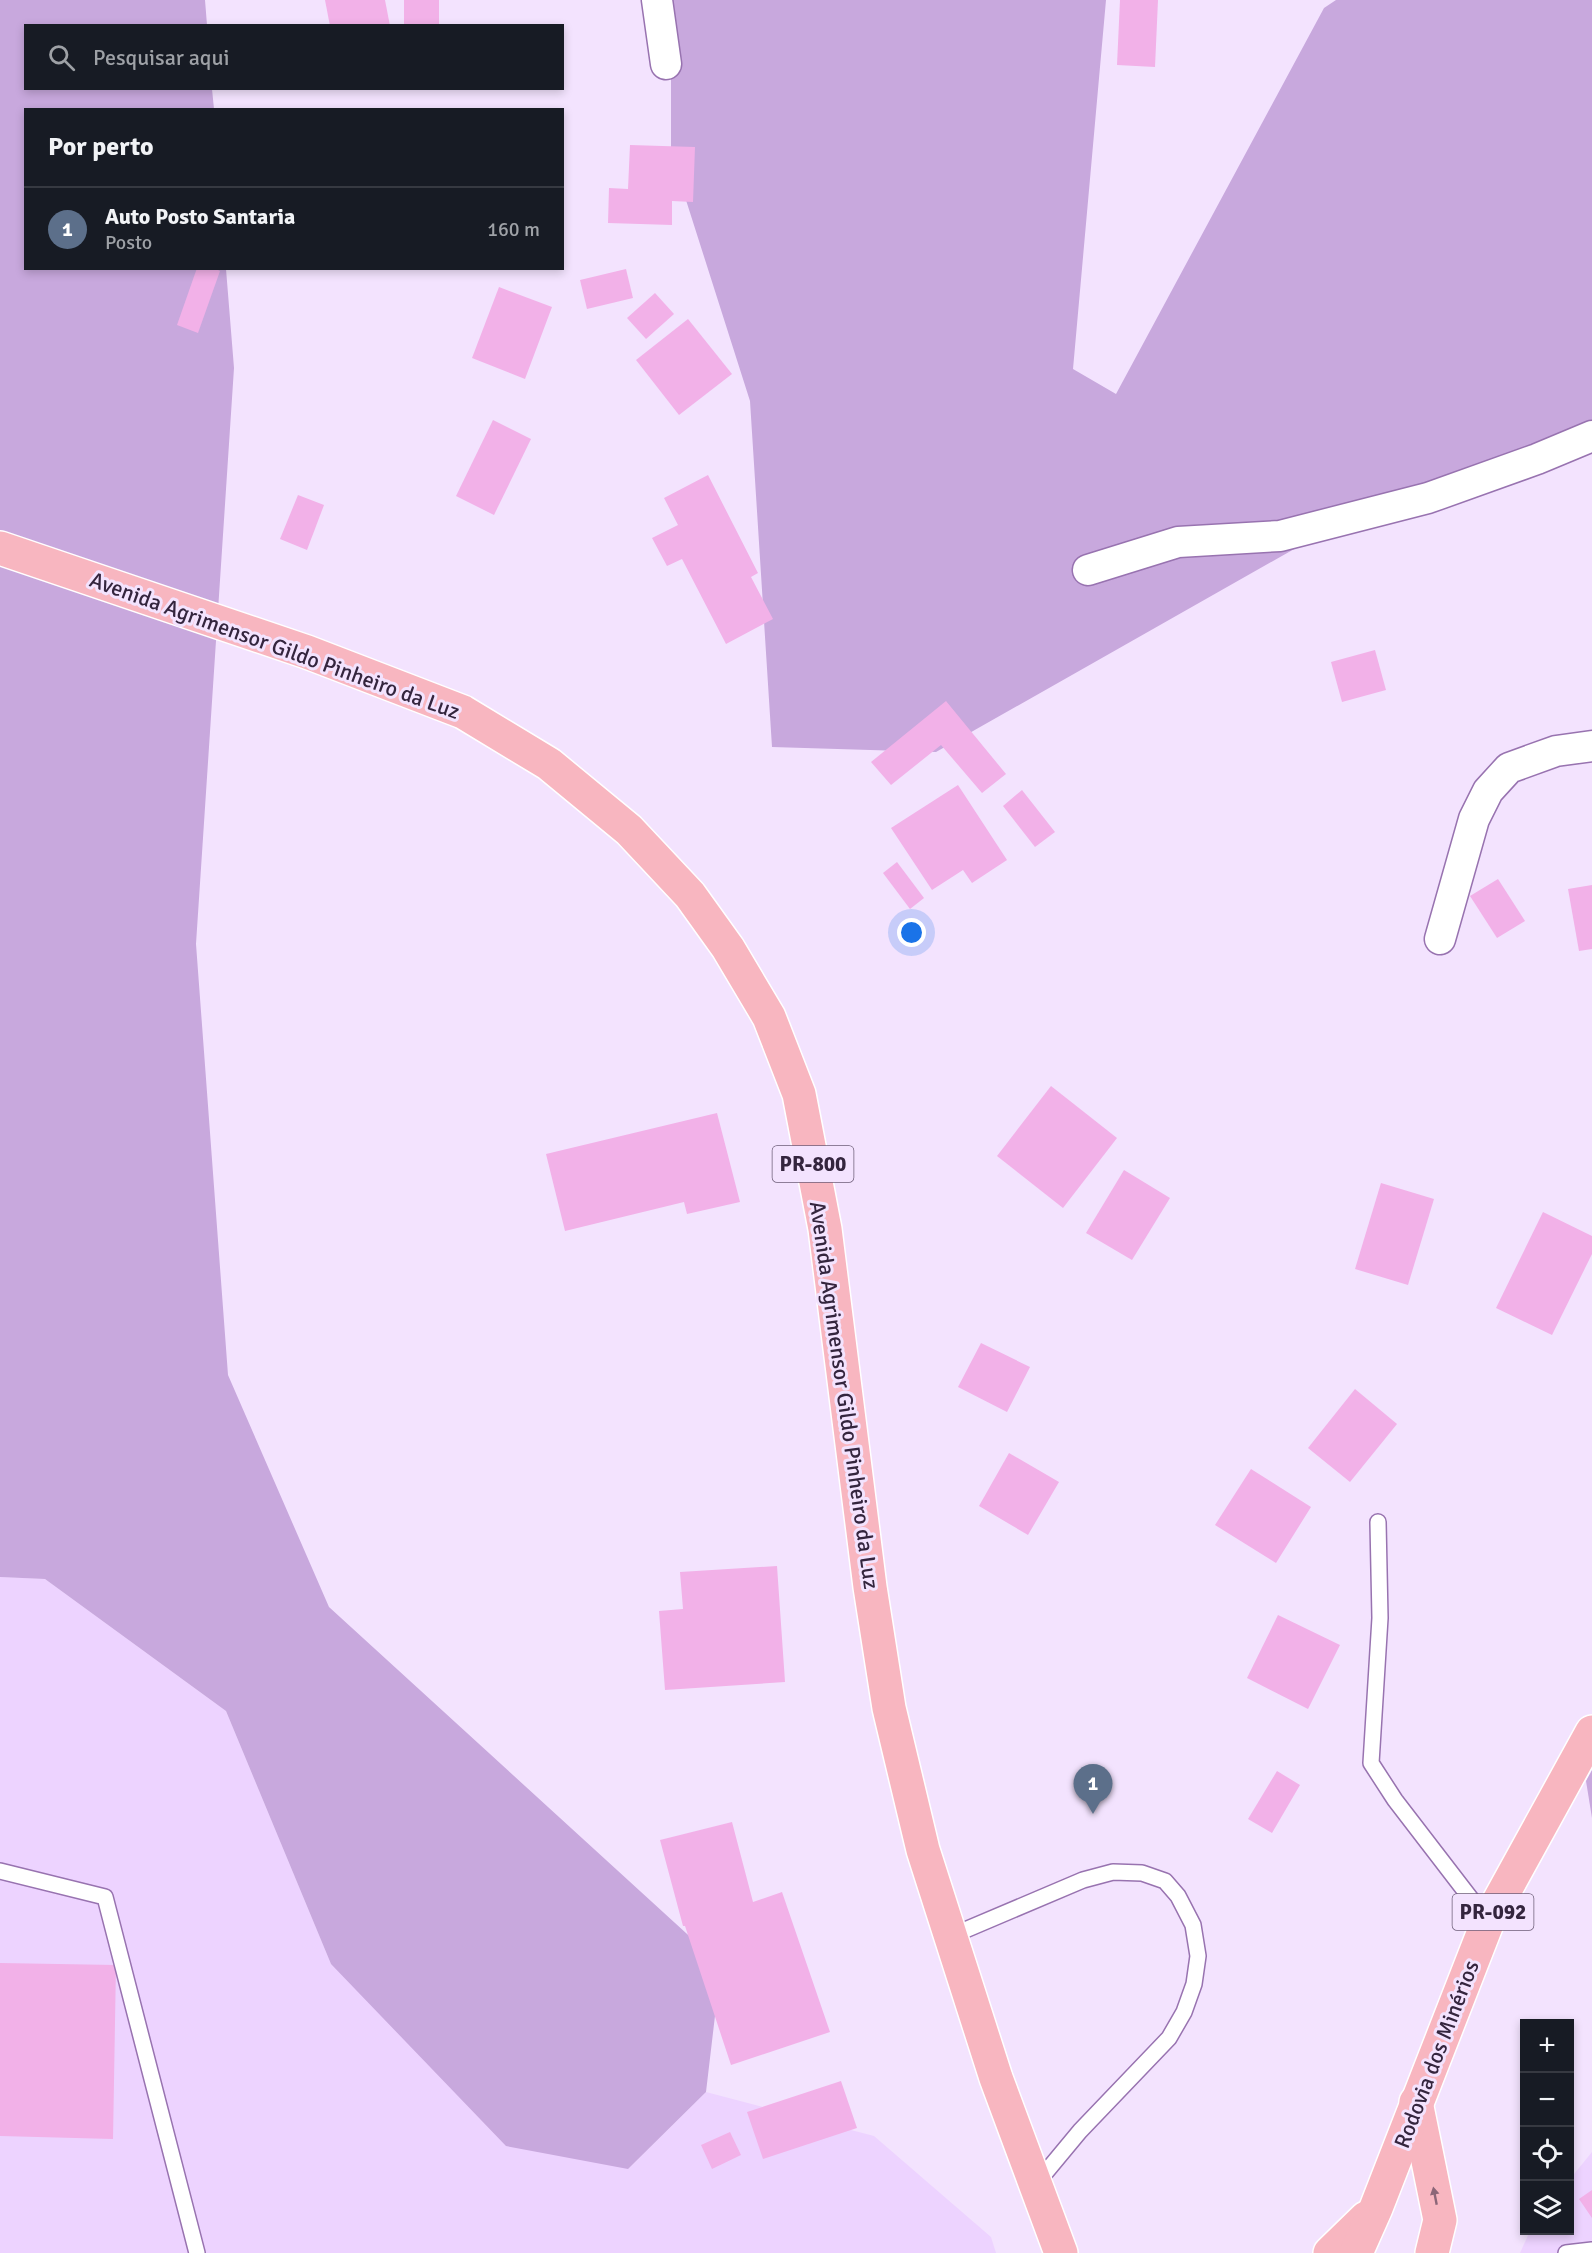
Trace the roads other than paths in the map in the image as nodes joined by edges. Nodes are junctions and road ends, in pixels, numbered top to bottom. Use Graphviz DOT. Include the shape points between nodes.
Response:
graph roads {
  1 [pos="657,0"];
  2 [pos="666,64"];
  3 [pos="1592,436"];
  4 [pos="0,548"];
  5 [pos="1088,570"];
  6 [pos="1592,746"];
  7 [pos="1440,939"];
  8 [pos="1377,1522"];
  9 [pos="1592,1732"];
  10 [pos="0,1871"];
  11 [pos="1488,1921"];
  12 [pos="951,1936"];
  13 [pos="1416,2102"];
  14 [pos="1036,2184"];
  15 [pos="1376,2208"];
  16 [pos="1048,2217"];
  17 [pos="1592,2250"];
  18 [pos="197,2253"];
  19 [pos="1061,2253"];
  20 [pos="1077,2253"];
  21 [pos="1330,2253"];
  22 [pos="1356,2253"];
  23 [pos="1432,2253"];
  24 [pos="1566,2253"];
  1 -- 2 [label="street"];
  3 -- 5 [label="street" via="1428,498 1280,536 1178,542"];
  4 -- 12 [label="main road, Avenida Agrimensor Gildo Pinheiro da Luz / PR-800" via="307,652 463,712 549,764 629,830 690,895 728,948 769,1017 799,1094 825,1230 889,1708 923,1850"];
  6 -- 7 [label="street" via="1556,751 1509,768 1488,791 1474,819"];
  8 -- 11 [label="lane" via="1380,1618 1371,1763"];
  9 -- 11 [label="main road, Rodovia dos Minérios / PR-092"];
  10 -- 18 [label="lane" via="105,1897"];
  11 -- 13 [label="main road, Rodovia dos Minérios / PR-092"];
  12 -- 14 [label="main road, Avenida Agrimensor Gildo Pinheiro da Luz / PR-800" via="996,2078"];
  12 -- 14 [label="lane" via="1083,1880 1113,1872 1142,1873 1165,1881 1193,1925 1197,1956 1194,1984 1169,2038 1080,2131"];
  13 -- 15 [label="main road, Rodovia dos Minérios / PR-092"];
  23 -- 13 [label="main road, one-way" via="1440,2220"];
  14 -- 16 [label="main road, Avenida Agrimensor Gildo Pinheiro da Luz / PR-800"];
  15 -- 21 [label="main road"];
  15 -- 22 [label="main road, Rodovia dos Minérios / PR-092"];
  16 -- 19 [label="main road, Avenida Agrimensor Gildo Pinheiro da Luz / PR-800"];
  16 -- 20 [label="main road, Avenida Agrimensor Gildo Pinheiro da Luz / PR-800"];
  17 -- 24 [label="lane"];
}
